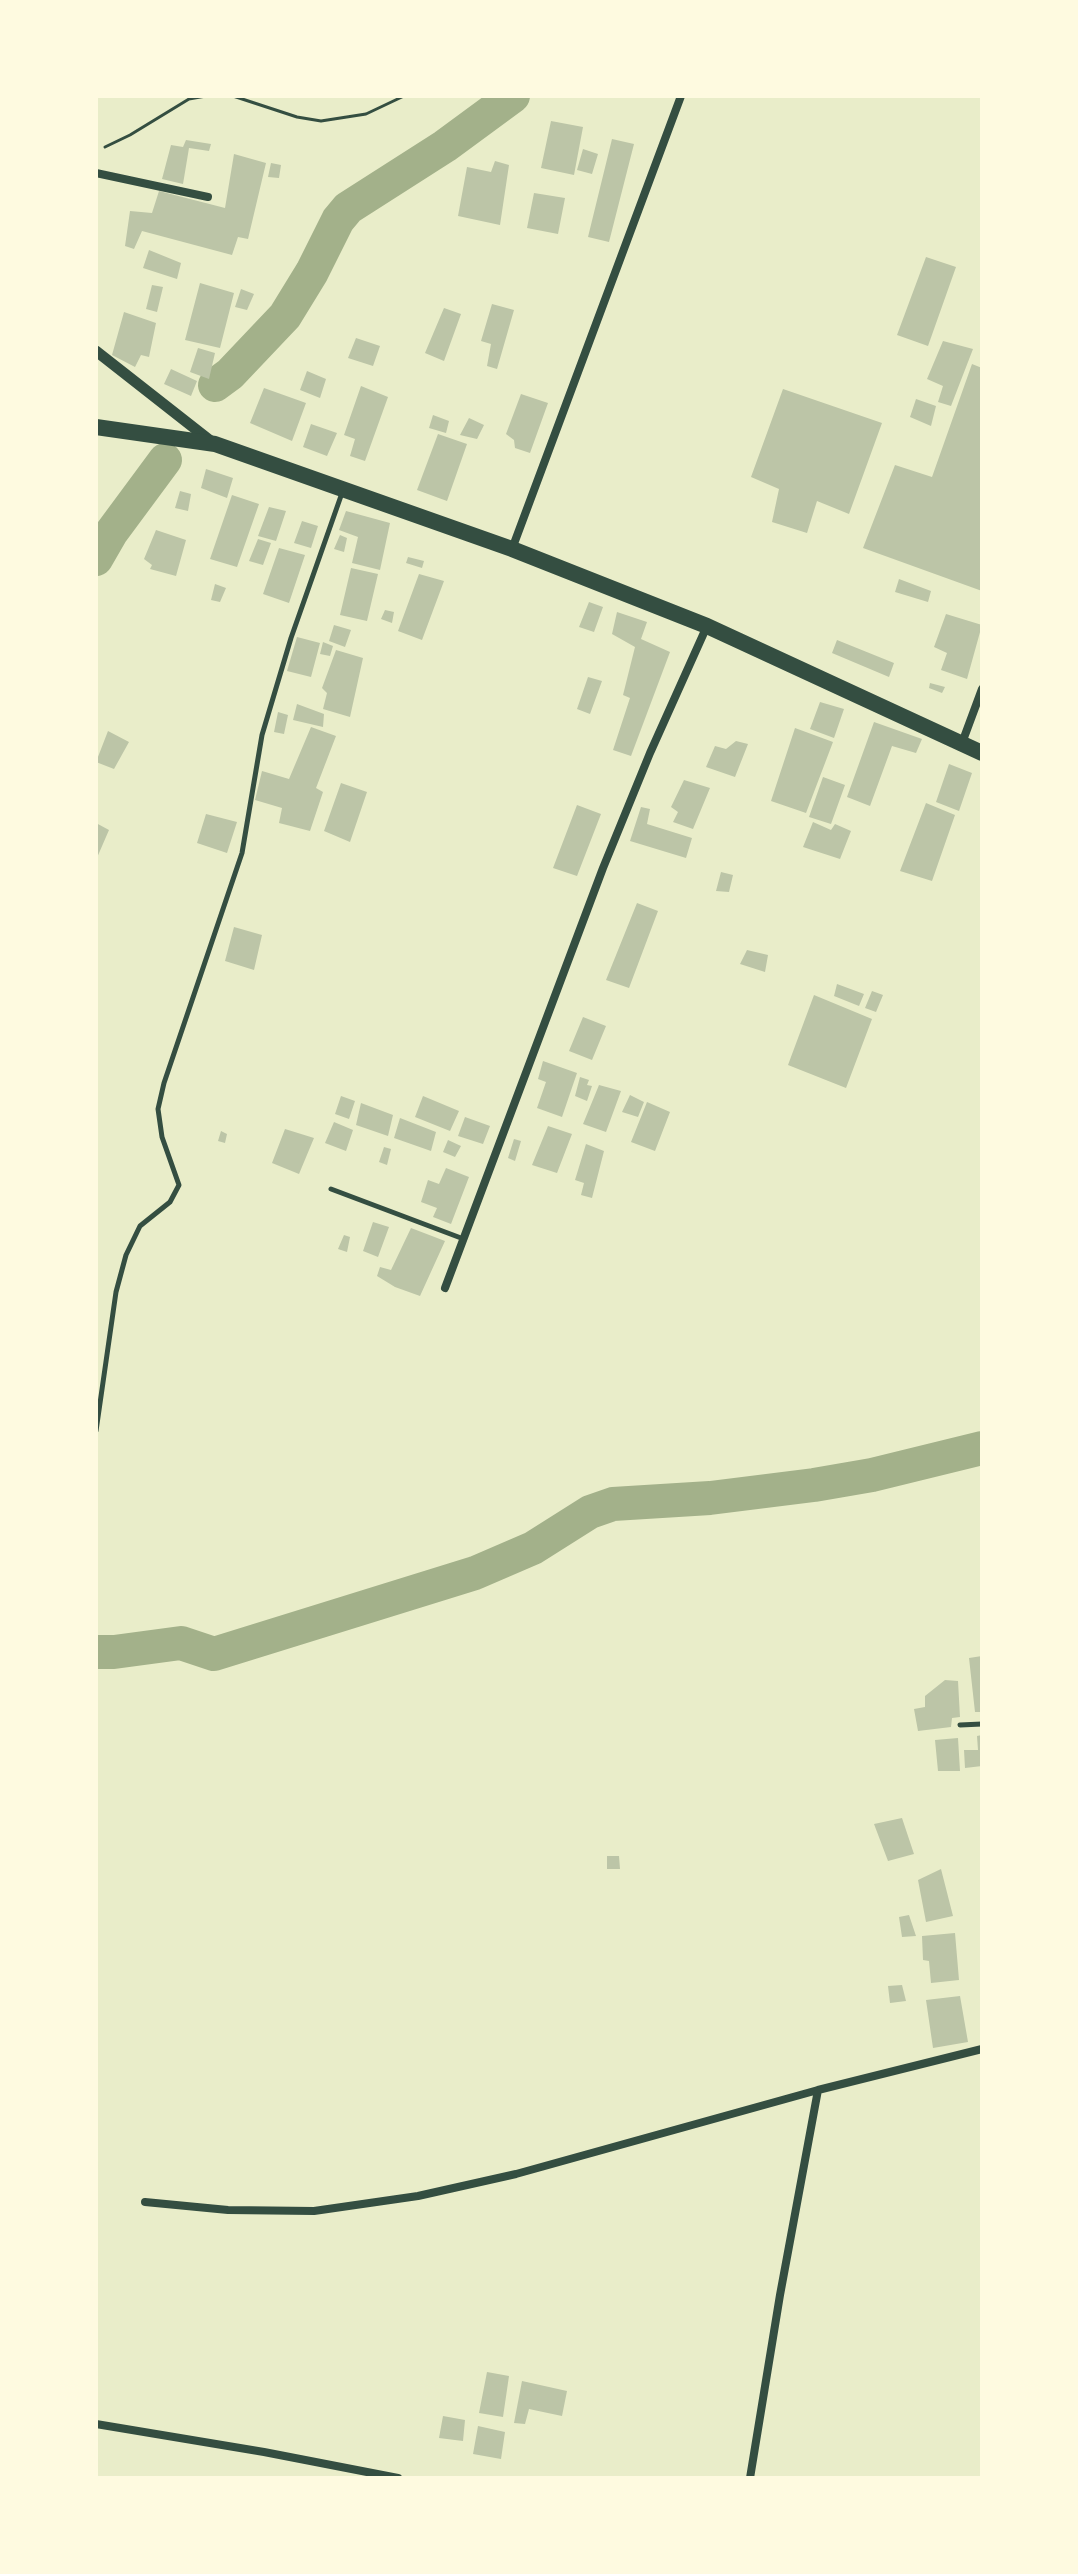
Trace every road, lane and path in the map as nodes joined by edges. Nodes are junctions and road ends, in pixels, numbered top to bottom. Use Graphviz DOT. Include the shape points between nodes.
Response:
graph roads {
  1 [pos="206,96"];
  2 [pos="233,96"];
  3 [pos="404,96"];
  4 [pos="681,96"];
  5 [pos="105,147"];
  6 [pos="96,173"];
  7 [pos="208,197"];
  8 [pos="96,351"];
  9 [pos="96,427"];
  10 [pos="215,444"];
  11 [pos="343,488"];
  12 [pos="512,549"];
  13 [pos="707,626"];
  14 [pos="982,689"];
  15 [pos="962,744"];
  16 [pos="982,753"];
  17 [pos="331,1189"];
  18 [pos="461,1238"];
  19 [pos="445,1288"];
  20 [pos="96,1431"];
  21 [pos="982,1724"];
  22 [pos="960,1725"];
  23 [pos="982,2049"];
  24 [pos="818,2090"];
  25 [pos="145,2202"];
  26 [pos="96,2424"];
  27 [pos="361,2475"];
  28 [pos="398,2478"];
  29 [pos="750,2478"];
  1 -- 5 [label="path" via="189,99"];
  2 -- 3 [label="path" via="321,121 366,114"];
  4 -- 12 [label="street"];
  6 -- 7 [label="street"];
  8 -- 10 [label="street"];
  9 -- 10 [label="highway"];
  10 -- 11 [label="highway"];
  11 -- 12 [label="highway"];
  11 -- 20 [label="lane" via="262,735 242,853 164,1083 158,1109 162,1137 179,1185 170,1202 140,1226 126,1255"];
  12 -- 13 [label="highway"];
  13 -- 15 [label="highway"];
  13 -- 18 [label="street" via="603,868"];
  14 -- 15 [label="street"];
  15 -- 16 [label="highway"];
  17 -- 18 [label="lane"];
  18 -- 19 [label="street"];
  21 -- 22 [label="lane"];
  23 -- 24 [label="street"];
  24 -- 25 [label="street" via="418,2196 314,2211"];
  24 -- 29 [label="street"];
  26 -- 27 [label="street" via="264,2452"];
  27 -- 28 [label="street"];
}
